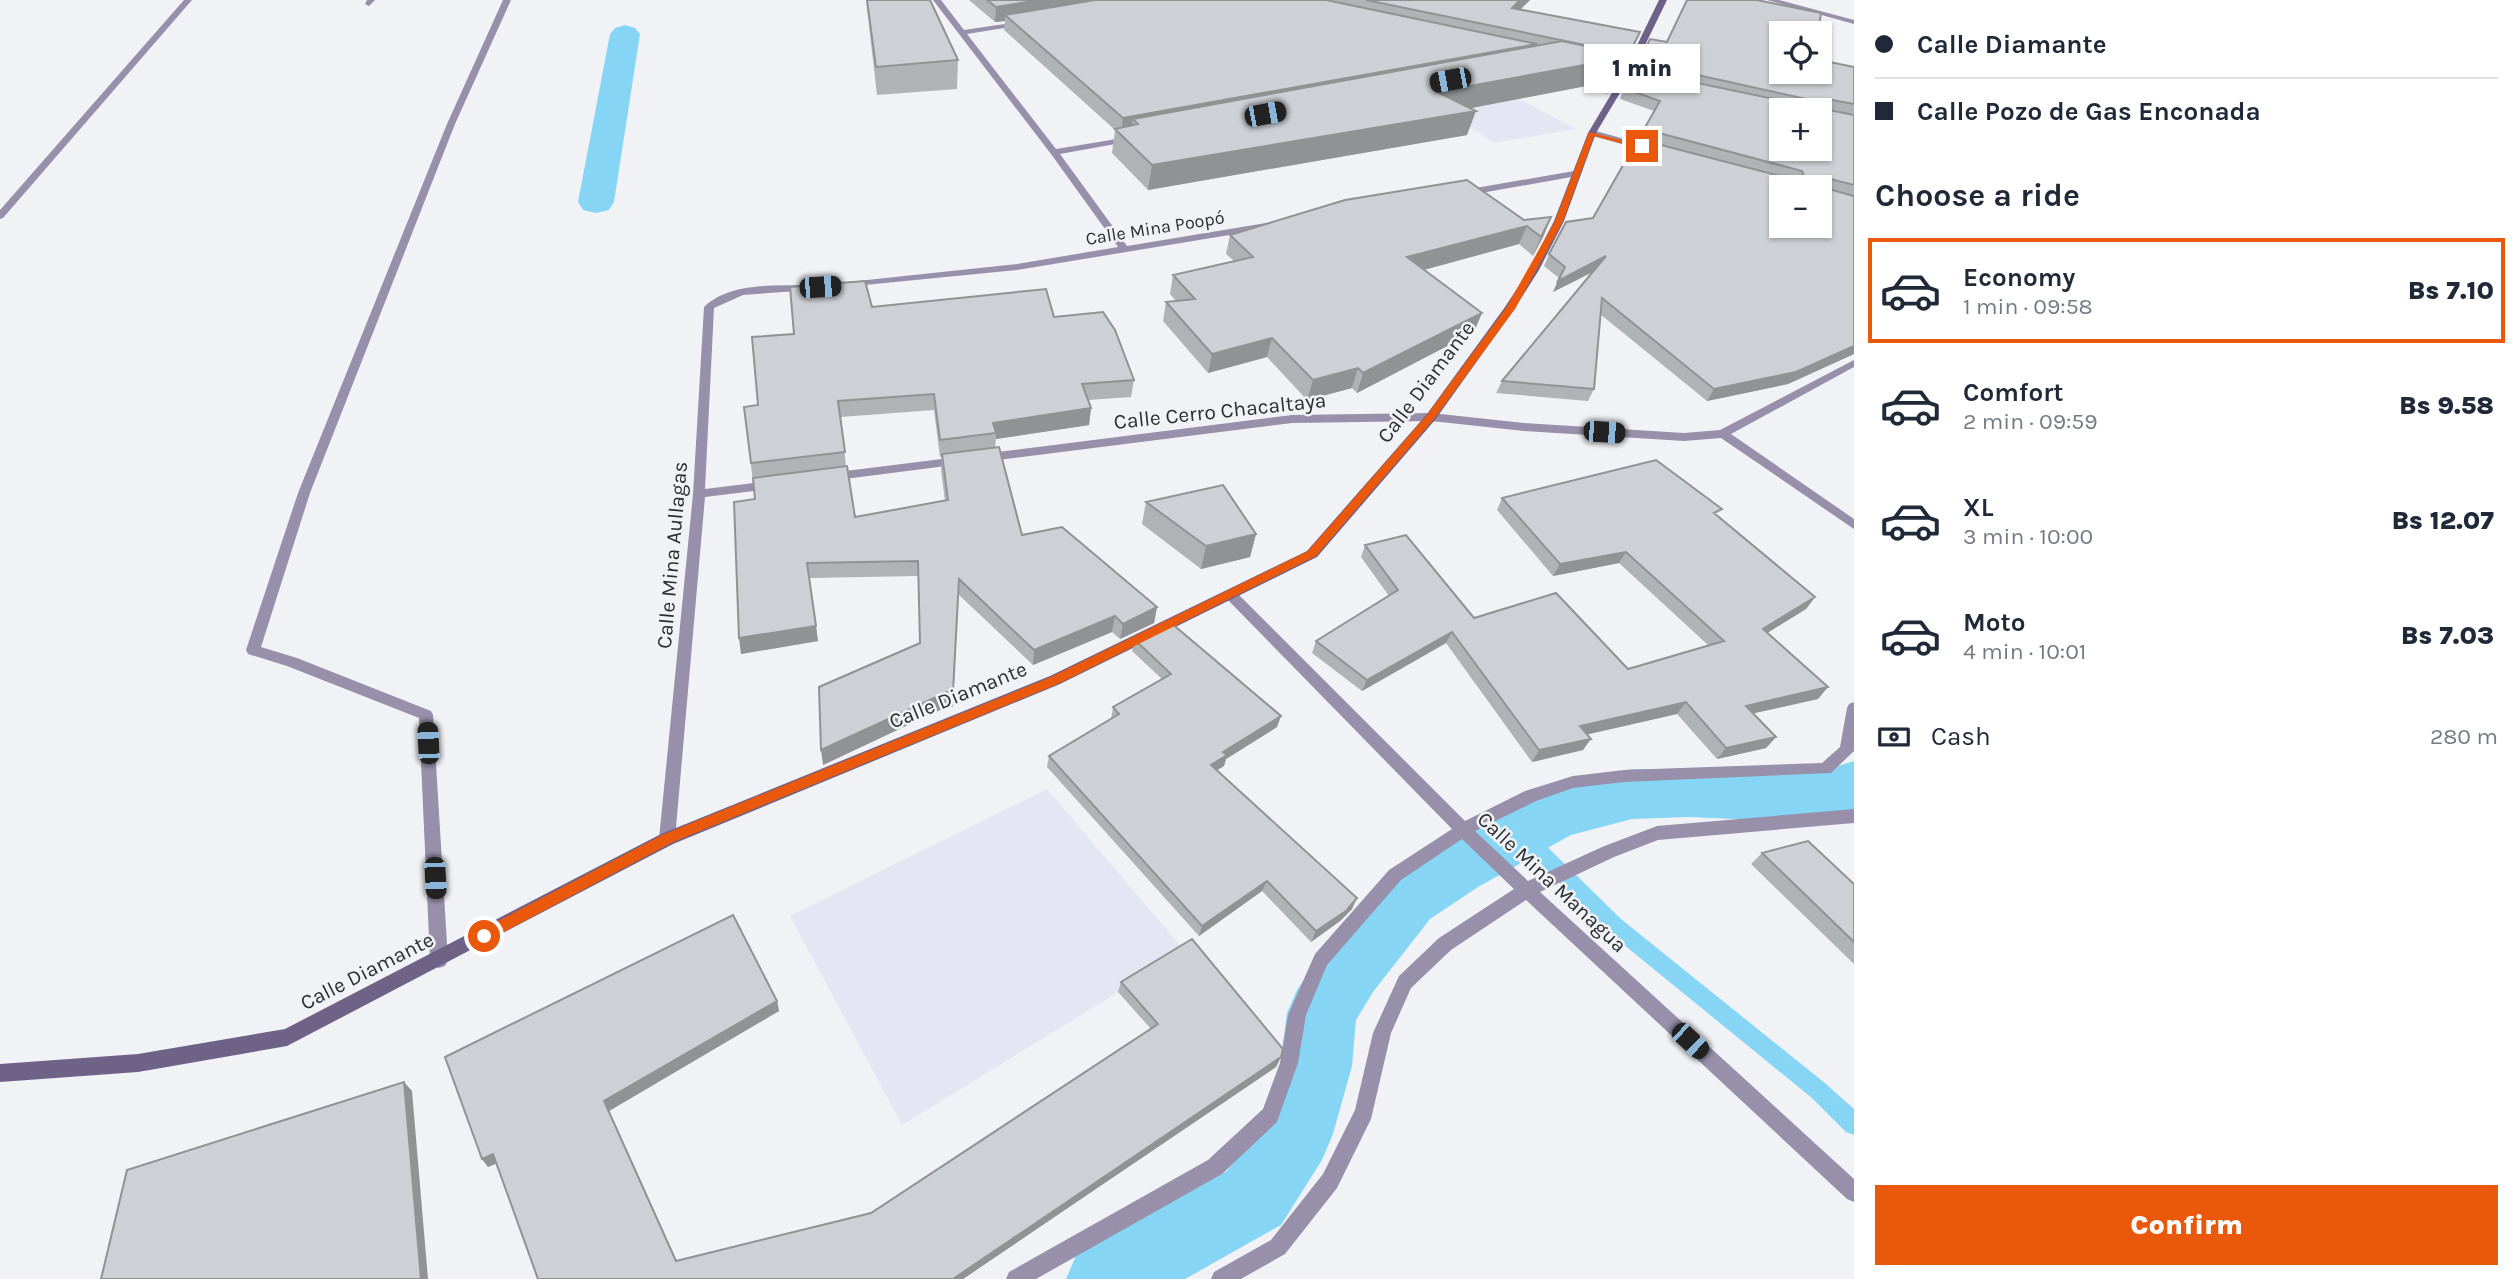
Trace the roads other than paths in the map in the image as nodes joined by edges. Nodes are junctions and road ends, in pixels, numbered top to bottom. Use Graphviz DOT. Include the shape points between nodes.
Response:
graph roads {
  1 [pos="188,0"];
  2 [pos="507,0"];
  3 [pos="937,0"];
  4 [pos="1663,0"];
  5 [pos="1771,0"];
  6 [pos="1028,22"];
  7 [pos="1854,22"];
  8 [pos="962,33"];
  9 [pos="1614,73"];
  10 [pos="1626,76"];
  11 [pos="1639,78"];
  12 [pos="1592,133"];
  13 [pos="1149,135"];
  14 [pos="1659,151"];
  15 [pos="1054,152"];
  16 [pos="1574,174"];
  17 [pos="1455,194"];
  18 [pos="1,214"];
  19 [pos="1284,223"];
  20 [pos="1124,249"];
  21 [pos="833,286"];
  22 [pos="820,287"];
  23 [pos="1854,363"];
  24 [pos="1431,417"];
  25 [pos="1723,434"];
  26 [pos="821,478"];
  27 [pos="781,483"];
  28 [pos="699,494"];
  29 [pos="1854,525"];
  30 [pos="1230,594"];
  31 [pos="1854,708"];
  32 [pos="1854,816"];
  33 [pos="1463,830"];
  34 [pos="667,839"];
  35 [pos="1527,890"];
  36 [pos="439,960"];
  37 [pos="0,1073"];
  38 [pos="1854,1192"];
  39 [pos="1016,1279"];
  40 [pos="1221,1279"];
  1 -- 18 [label="street"];
  2 -- 36 [label="street" via="451,124 304,493 253,650 426,715"];
  3 -- 8 [label="street"];
  4 -- 10 [label="street, Calle Diamante"];
  5 -- 7 [label="street"];
  6 -- 8 [label="street"];
  8 -- 15 [label="street"];
  9 -- 10 [label="street"];
  10 -- 11 [label="street"];
  10 -- 12 [label="street, Calle Diamante"];
  12 -- 14 [label="street"];
  12 -- 16 [label="street, Calle Diamante"];
  13 -- 15 [label="street"];
  15 -- 20 [label="street"];
  16 -- 17 [label="street"];
  16 -- 24 [label="street, Calle Diamante" via="1559,221 1534,270"];
  19 -- 20 [label="street, Calle Mina Poopó"];
  20 -- 21 [label="street, Calle Mina Poopó" via="1017,267"];
  22 -- 28 [label="street, Calle Mina Aullagas" via="738,293 709,307"];
  23 -- 25 [label="street, Calle Cerro Chacaltaya"];
  24 -- 25 [label="street, Calle Cerro Chacaltaya" via="1684,437"];
  24 -- 26 [label="street, Calle Cerro Chacaltaya" via="1292,419"];
  24 -- 30 [label="street, Calle Diamante" via="1312,554"];
  25 -- 29 [label="street"];
  27 -- 28 [label="street"];
  28 -- 34 [label="street, Calle Mina Aullagas"];
  30 -- 33 [label="street, Calle Mina Managua"];
  30 -- 34 [label="street, Calle Diamante" via="1055,680"];
  31 -- 33 [label="street" via="1847,750 1826,769 1573,782 1531,796"];
  32 -- 35 [label="street" via="1657,833"];
  33 -- 35 [label="street, Calle Mina Managua"];
  33 -- 39 [label="street" via="1395,875 1321,960 1297,1015 1289,1063 1270,1115 1215,1167"];
  34 -- 36 [label="street, Calle Diamante"];
  35 -- 38 [label="street, Calle Mina Managua"];
  35 -- 40 [label="street" via="1445,944 1405,982 1382,1033 1364,1112 1330,1181 1278,1247"];
  36 -- 37 [label="street, Calle Diamante" via="287,1037 138,1063"];
}
